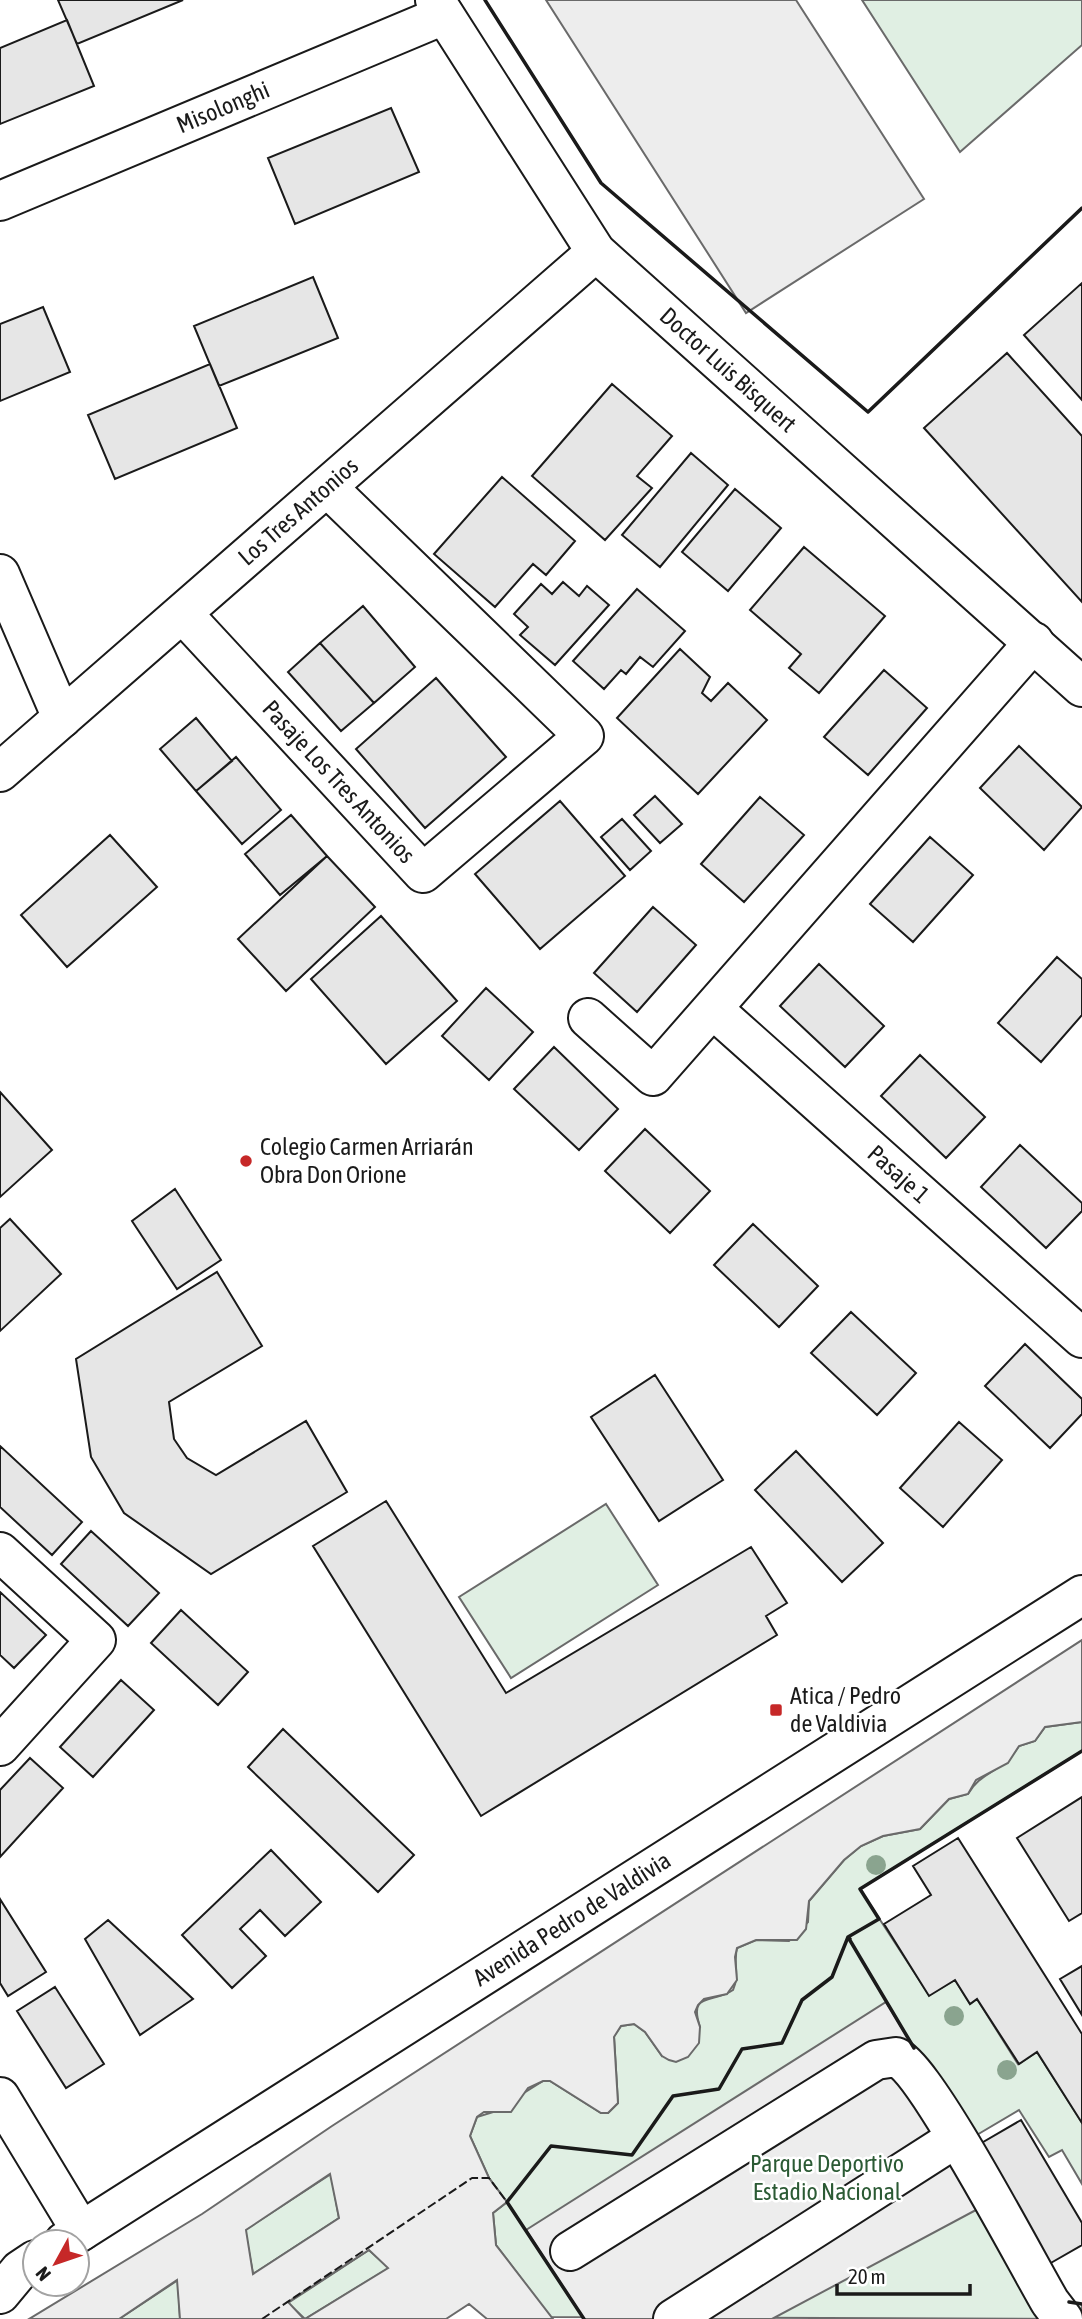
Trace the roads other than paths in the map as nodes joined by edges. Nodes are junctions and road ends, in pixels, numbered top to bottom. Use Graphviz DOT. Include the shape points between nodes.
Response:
graph roads {
  1 [pos="439,7"];
  2 [pos="0,201"];
  3 [pos="596,252"];
  4 [pos="328,488"];
  5 [pos="0,574"];
  6 [pos="183,614"];
  7 [pos="1034,642"];
  8 [pos="1082,687"];
  9 [pos="62,718"];
  10 [pos="0,772"];
  11 [pos="713,1010"];
  12 [pos="588,1018"];
  13 [pos="1082,1338"];
  14 [pos="0,1552"];
  15 [pos="1082,1595"];
  16 [pos="0,1746"];
  17 [pos="0,2097"];
  18 [pos="956,2138"];
  19 [pos="68,2228"];
  20 [pos="85,2228"];
  21 [pos="570,2251"];
  22 [pos="673,2319"];
  23 [pos="1063,2319"];
  1 -- 2 [label="street, Misolonghi"];
  1 -- 3 [label="street, Doctor Luis Bisquert"];
  3 -- 4 [label="street, Los Tres Antonios"];
  3 -- 7 [label="street, Doctor Luis Bisquert"];
  4 -- 6 [label="street, Los Tres Antonios"];
  4 -- 6 [label="street, Pasaje Los Tres Antonios" via="584,736 423,873"];
  5 -- 9 [label="street"];
  6 -- 9 [label="street, Los Tres Antonios"];
  7 -- 8 [label="street, Doctor Luis Bisquert"];
  7 -- 11 [label="street"];
  9 -- 10 [label="street, Los Tres Antonios"];
  11 -- 12 [label="street" via="653,1076"];
  11 -- 13 [label="street, Pasaje 1"];
  14 -- 16 [label="street" via="96,1640"];
  15 -- 20 [label="street, Avenida Pedro de Valdivia"];
  17 -- 19 [label="street"];
  18 -- 21 [label="street" via="911,2068 887,2056"];
  18 -- 22 [label="street"];
  18 -- 23 [label="street"];
}
